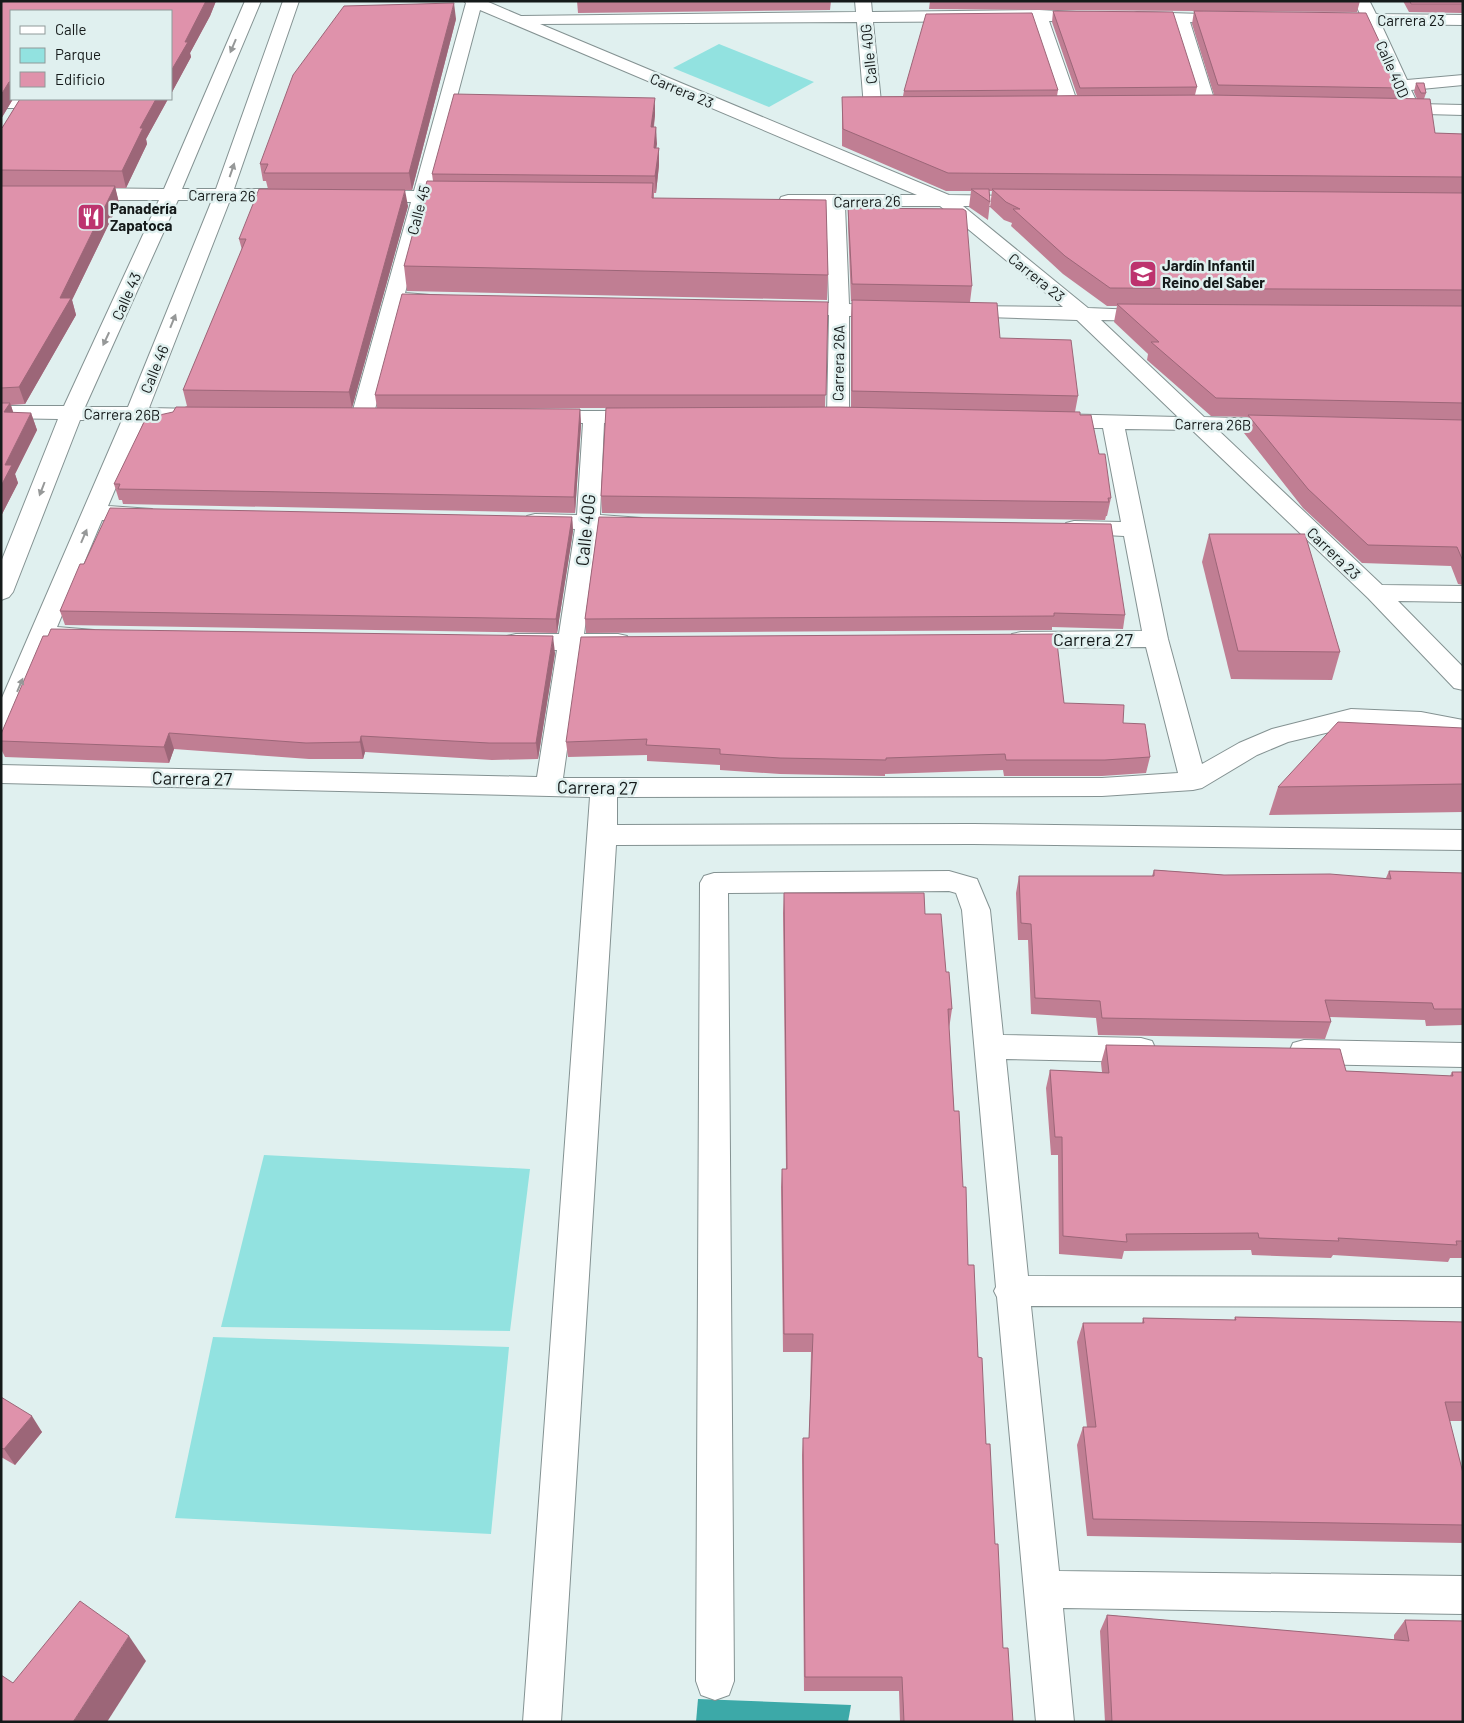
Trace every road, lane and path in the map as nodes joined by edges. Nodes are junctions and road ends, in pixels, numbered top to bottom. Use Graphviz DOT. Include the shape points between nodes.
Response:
graph roads {
  1 [pos="253,1"];
  2 [pos="291,1"];
  3 [pos="1362,1"];
  4 [pos="473,2"];
  5 [pos="863,9"];
  6 [pos="1039,15"];
  7 [pos="1105,16"];
  8 [pos="1124,17"];
  9 [pos="1180,18"];
  10 [pos="1249,18"];
  11 [pos="514,19"];
  12 [pos="1316,19"];
  13 [pos="1371,20"];
  14 [pos="1463,20"];
  15 [pos="1463,80"];
  16 [pos="1401,86"];
  17 [pos="23,101"];
  18 [pos="1,103"];
  19 [pos="1187,105"];
  20 [pos="1207,105"];
  21 [pos="1226,105"];
  22 [pos="922,107"];
  23 [pos="1050,107"];
  24 [pos="1070,107"];
  25 [pos="1089,107"];
  26 [pos="1373,108"];
  27 [pos="1411,109"];
  28 [pos="1463,110"];
  29 [pos="11,121"];
  30 [pos="61,194"];
  31 [pos="171,194"];
  32 [pos="223,195"];
  33 [pos="313,196"];
  34 [pos="352,196"];
  35 [pos="422,196"];
  36 [pos="481,197"];
  37 [pos="942,199"];
  38 [pos="1021,200"];
  39 [pos="766,201"];
  40 [pos="835,202"];
  41 [pos="394,300"];
  42 [pos="453,301"];
  43 [pos="770,308"];
  44 [pos="839,310"];
  45 [pos="907,311"];
  46 [pos="946,312"];
  47 [pos="1083,314"];
  48 [pos="1173,315"];
  49 [pos="1,412"];
  50 [pos="72,412"];
  51 [pos="136,414"];
  52 [pos="214,415"];
  53 [pos="838,416"];
  54 [pos="362,417"];
  55 [pos="526,417"];
  56 [pos="594,417"];
  57 [pos="662,417"];
  58 [pos="1034,420"];
  59 [pos="1113,422"];
  60 [pos="1198,423"];
  61 [pos="1306,426"];
  62 [pos="94,513"];
  63 [pos="163,514"];
  64 [pos="509,521"];
  65 [pos="588,522"];
  66 [pos="658,523"];
  67 [pos="1056,528"];
  68 [pos="1136,529"];
  69 [pos="1,592"];
  70 [pos="1376,593"];
  71 [pos="1463,594"];
  72 [pos="42,635"];
  73 [pos="112,636"];
  74 [pos="1156,639"];
  75 [pos="998,640"];
  76 [pos="491,642"];
  77 [pos="570,642"];
  78 [pos="640,642"];
  79 [pos="1463,682"];
  80 [pos="1463,729"];
  81 [pos="1,730"];
  82 [pos="1,774"];
  83 [pos="1193,781"];
  84 [pos="549,786"];
  85 [pos="604,788"];
  86 [pos="603,835"];
  87 [pos="1463,840"];
  88 [pos="988,1047"];
  89 [pos="1166,1050"];
  90 [pos="1275,1052"];
  91 [pos="1463,1055"];
  92 [pos="1012,1290"];
  93 [pos="1463,1292"];
  94 [pos="1042,1589"];
  95 [pos="1463,1595"];
  96 [pos="714,1681"];
  97 [pos="542,1722"];
  98 [pos="1055,1722"];
  1 -- 31 [label="street, Calle 43, one-way"];
  32 -- 2 [label="street, Calle 46, one-way"];
  3 -- 13 [label="street, Calle 40D"];
  4 -- 11 [label="street, Carrera 23"];
  4 -- 35 [label="street, Calle 45"];
  5 -- 6 [label="street, Carrera 23"];
  5 -- 11 [label="street, Carrera 23"];
  5 -- 22 [label="street, Calle 40G" via="874,106"];
  6 -- 7 [label="street, Carrera 23"];
  6 -- 24 [label="street"];
  8 -- 9 [label="street"];
  9 -- 10 [label="street"];
  9 -- 20 [label="street"];
  11 -- 37 [label="street, Carrera 23"];
  12 -- 13 [label="street, Carrera 23"];
  13 -- 14 [label="street, Carrera 23"];
  13 -- 16 [label="street, Calle 40D"];
  15 -- 16 [label="street"];
  16 -- 27 [label="street, Calle 40D"];
  17 -- 18 [label="street"];
  17 -- 29 [label="street"];
  19 -- 20 [label="street"];
  20 -- 21 [label="street"];
  23 -- 24 [label="street"];
  24 -- 25 [label="street"];
  26 -- 27 [label="street"];
  27 -- 28 [label="street"];
  30 -- 31 [label="street, Carrera 26"];
  31 -- 32 [label="street, Carrera 26"];
  31 -- 50 [label="street, Calle 43, one-way"];
  32 -- 33 [label="street, Carrera 26"];
  51 -- 32 [label="street, Calle 46, one-way"];
  34 -- 35 [label="street"];
  35 -- 36 [label="street"];
  35 -- 41 [label="street, Calle 45"];
  37 -- 38 [label="street, Carrera 26"];
  37 -- 40 [label="street, Carrera 26"];
  37 -- 47 [label="street, Carrera 23"];
  39 -- 40 [label="street, Carrera 26"];
  40 -- 44 [label="street, Carrera 26A"];
  41 -- 42 [label="street"];
  41 -- 54 [label="street, Calle 45"];
  43 -- 44 [label="street, Carrera 26A"];
  44 -- 45 [label="street, Carrera 26A"];
  44 -- 53 [label="street, Carrera 26A"];
  46 -- 47 [label="street"];
  47 -- 48 [label="street"];
  47 -- 60 [label="street, Carrera 23"];
  49 -- 50 [label="street, Carrera 26B"];
  50 -- 51 [label="street, Carrera 26B"];
  50 -- 69 [label="street, Calle 43, one-way"];
  51 -- 52 [label="street, Carrera 26B"];
  51 -- 62 [label="street, Calle 46"];
  55 -- 56 [label="street"];
  56 -- 57 [label="street"];
  56 -- 65 [label="street, Calle 40G"];
  58 -- 59 [label="street, Carrera 26B"];
  59 -- 60 [label="street, Carrera 26B"];
  59 -- 68 [label="street"];
  60 -- 61 [label="street, Carrera 26B"];
  60 -- 70 [label="street, Carrera 23"];
  62 -- 63 [label="street"];
  72 -- 62 [label="street, Calle 46, one-way"];
  64 -- 65 [label="street"];
  65 -- 66 [label="street"];
  65 -- 77 [label="street, Calle 40G"];
  67 -- 68 [label="street"];
  68 -- 74 [label="street"];
  70 -- 71 [label="street"];
  70 -- 79 [label="street, Carrera 23"];
  72 -- 73 [label="street"];
  81 -- 72 [label="street, Calle 46, one-way"];
  74 -- 75 [label="street, Carrera 27"];
  74 -- 83 [label="street, Carrera 27"];
  76 -- 77 [label="street"];
  77 -- 78 [label="street"];
  77 -- 84 [label="street, Calle 40G"];
  80 -- 83 [label="street, Carrera 27" via="1421,721 1351,718 1280,735 1248,749"];
  82 -- 84 [label="street, Carrera 27"];
  83 -- 85 [label="street, Carrera 27" via="1092,788"];
  84 -- 85 [label="street, Carrera 27"];
  85 -- 86 [label="street"];
  86 -- 87 [label="street" via="974,834"];
  86 -- 97 [label="street"];
  88 -- 89 [label="street"];
  88 -- 92 [label="street"];
  88 -- 96 [label="street" via="976,910 966,886 949,881 714,883"];
  90 -- 91 [label="street"];
  92 -- 93 [label="street"];
  92 -- 94 [label="street"];
  94 -- 95 [label="street"];
  94 -- 98 [label="street"];
}
